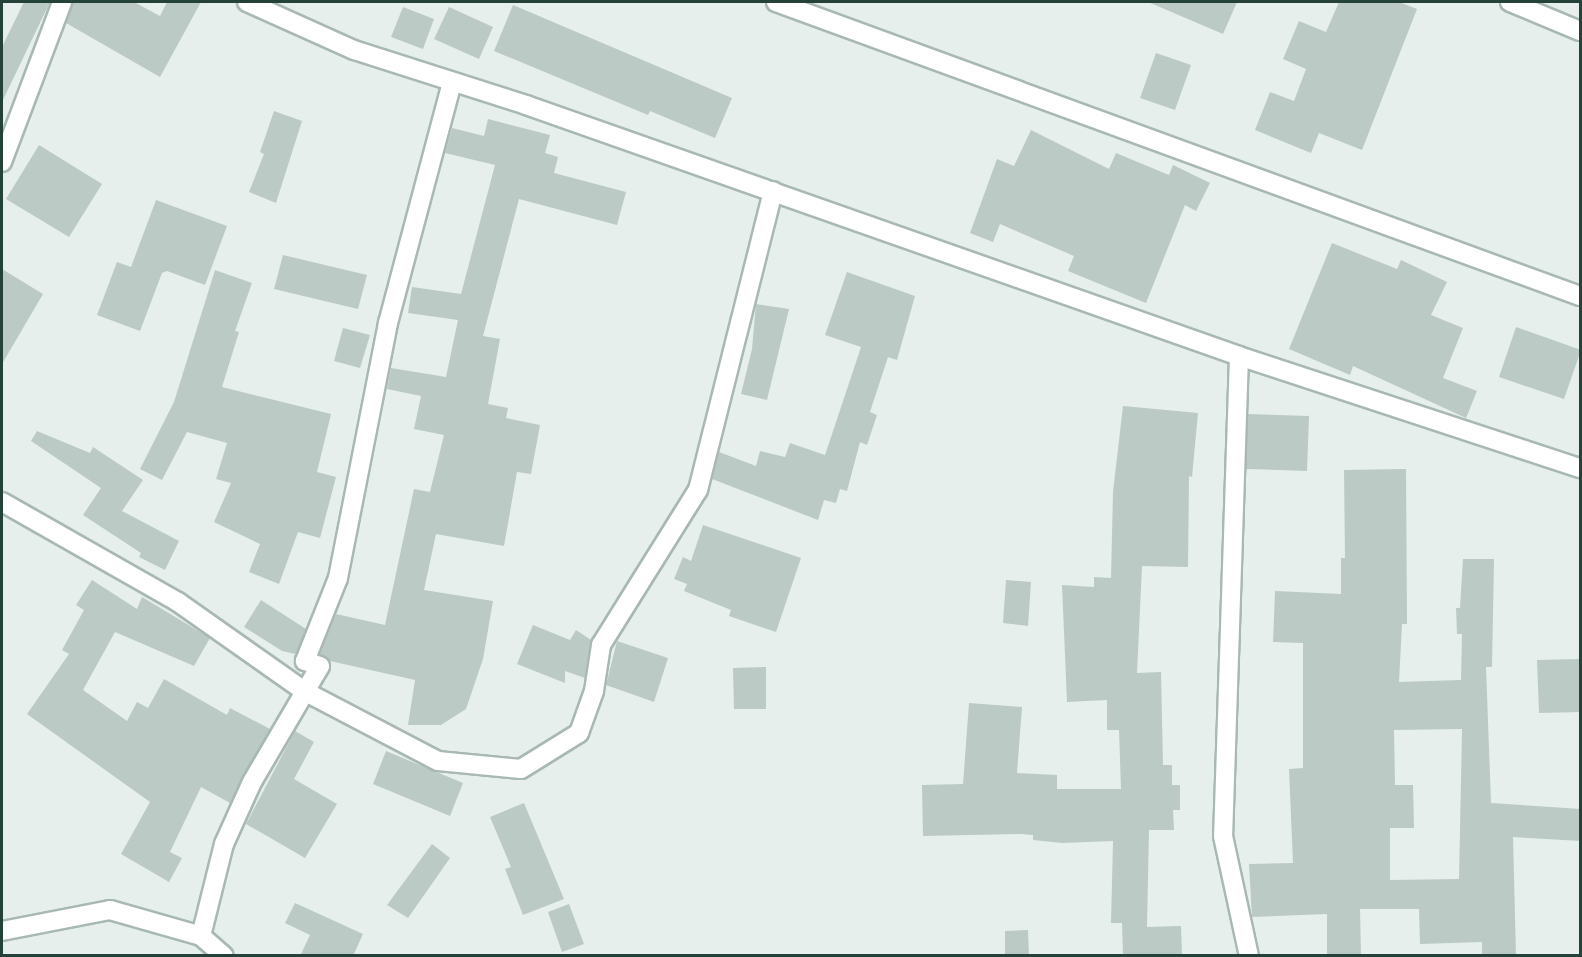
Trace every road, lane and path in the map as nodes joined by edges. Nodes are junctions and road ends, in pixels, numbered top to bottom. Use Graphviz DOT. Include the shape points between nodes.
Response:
graph roads {
  1 [pos="62,2"];
  2 [pos="247,2"];
  3 [pos="776,2"];
  4 [pos="1510,2"];
  5 [pos="1581,31"];
  6 [pos="452,82"];
  7 [pos="2,162"];
  8 [pos="772,191"];
  9 [pos="1581,296"];
  10 [pos="1239,356"];
  11 [pos="1581,468"];
  12 [pos="2,502"];
  13 [pos="304,691"];
  14 [pos="2,931"];
  15 [pos="201,936"];
  16 [pos="224,956"];
  17 [pos="1249,956"];
  1 -- 7 [label="street"];
  2 -- 6 [label="street" via="354,50"];
  3 -- 9 [label="street"];
  4 -- 5 [label="street"];
  6 -- 8 [label="street"];
  6 -- 13 [label="street" via="388,323 338,578 305,661 320,666"];
  8 -- 10 [label="street"];
  8 -- 13 [label="street" via="698,490 601,645 594,691 579,733 521,769 438,761"];
  10 -- 11 [label="street"];
  10 -- 17 [label="street" via="1223,837"];
  12 -- 13 [label="street" via="178,602"];
  13 -- 15 [label="street" via="252,782 224,844"];
  14 -- 15 [label="street" via="110,910"];
  15 -- 16 [label="street"];
}
